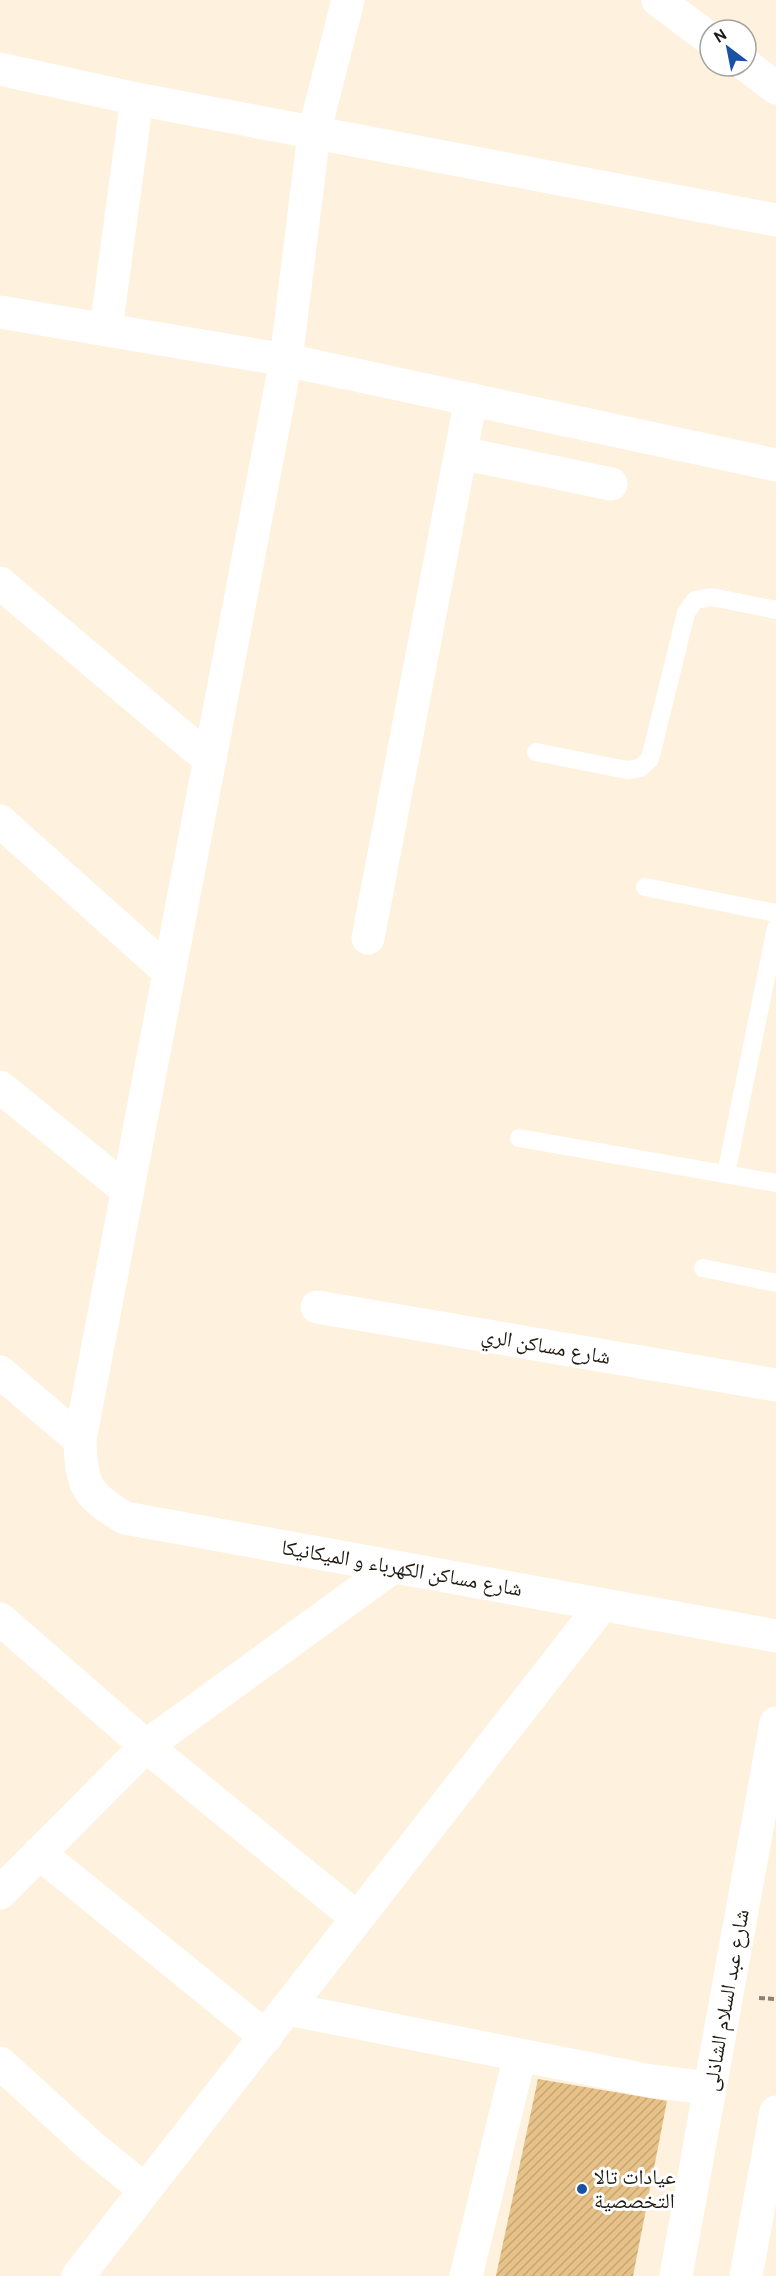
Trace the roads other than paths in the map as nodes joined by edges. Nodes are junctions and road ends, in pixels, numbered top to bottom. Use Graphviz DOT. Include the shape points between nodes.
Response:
graph roads {
  1 [pos="348,0"];
  2 [pos="658,0"];
  3 [pos="698,30"];
  4 [pos="0,69"];
  5 [pos="758,75"];
  6 [pos="776,88"];
  7 [pos="136,99"];
  8 [pos="314,133"];
  9 [pos="776,220"];
  10 [pos="0,312"];
  11 [pos="106,328"];
  12 [pos="286,360"];
  13 [pos="471,399"];
  14 [pos="460,453"];
  15 [pos="776,465"];
  16 [pos="611,484"];
  17 [pos="0,583"];
  18 [pos="776,610"];
  19 [pos="536,752"];
  20 [pos="210,760"];
  21 [pos="0,821"];
  22 [pos="645,887"];
  23 [pos="776,913"];
  24 [pos="776,928"];
  25 [pos="368,938"];
  26 [pos="170,972"];
  27 [pos="0,1087"];
  28 [pos="519,1138"];
  29 [pos="726,1174"];
  30 [pos="776,1183"];
  31 [pos="128,1191"];
  32 [pos="703,1268"];
  33 [pos="776,1282"];
  34 [pos="317,1307"];
  35 [pos="0,1372"];
  36 [pos="776,1385"];
  37 [pos="80,1440"];
  38 [pos="393,1567"];
  39 [pos="602,1605"];
  40 [pos="0,1619"];
  41 [pos="776,1636"];
  42 [pos="776,1723"];
  43 [pos="146,1746"];
  44 [pos="39,1853"];
  45 [pos="3,1883"];
  46 [pos="357,1918"];
  47 [pos="288,2009"];
  48 [pos="266,2037"];
  49 [pos="520,2055"];
  50 [pos="0,2063"];
  51 [pos="710,2088"];
  52 [pos="776,2112"];
  53 [pos="145,2190"];
  54 [pos="78,2276"];
  55 [pos="466,2276"];
  56 [pos="676,2276"];
  57 [pos="746,2276"];
  1 -- 8 [label="street, شارع مساكن الكهرباء و الميكانيكا"];
  2 -- 3 [label="street"];
  4 -- 7 [label="street"];
  5 -- 6 [label="street"];
  7 -- 8 [label="street"];
  7 -- 11 [label="street"];
  8 -- 9 [label="street"];
  8 -- 12 [label="street, شارع مساكن الكهرباء و الميكانيكا"];
  10 -- 11 [label="street"];
  11 -- 12 [label="street"];
  12 -- 13 [label="street"];
  12 -- 20 [label="street, شارع مساكن الكهرباء و الميكانيكا"];
  13 -- 14 [label="street"];
  13 -- 15 [label="street"];
  14 -- 16 [label="street"];
  14 -- 25 [label="street"];
  17 -- 20 [label="street"];
  18 -- 19 [label="lane" via="712,597 695,600 686,613 650,759 640,768 627,770"];
  20 -- 26 [label="street, شارع مساكن الكهرباء و الميكانيكا"];
  21 -- 26 [label="street"];
  22 -- 23 [label="lane"];
  24 -- 29 [label="lane"];
  26 -- 31 [label="street, شارع مساكن الكهرباء و الميكانيكا"];
  27 -- 31 [label="street"];
  28 -- 29 [label="lane"];
  29 -- 30 [label="lane"];
  31 -- 37 [label="street, شارع مساكن الكهرباء و الميكانيكا"];
  32 -- 33 [label="lane"];
  34 -- 36 [label="street, شارع مساكن الري"];
  35 -- 37 [label="street"];
  37 -- 38 [label="street, شارع مساكن الكهرباء و الميكانيكا" via="81,1473 97,1502 125,1518"];
  38 -- 39 [label="street, شارع مساكن الكهرباء و الميكانيكا"];
  38 -- 43 [label="street"];
  39 -- 41 [label="street, شارع مساكن الكهرباء و الميكانيكا"];
  39 -- 46 [label="street"];
  40 -- 43 [label="street"];
  42 -- 51 [label="street, شارع عبد السلام الشاذلى"];
  43 -- 44 [label="street"];
  43 -- 46 [label="street"];
  44 -- 45 [label="street"];
  44 -- 48 [label="street"];
  46 -- 47 [label="street"];
  47 -- 48 [label="street"];
  47 -- 49 [label="street"];
  48 -- 53 [label="street"];
  49 -- 51 [label="street"];
  49 -- 55 [label="street"];
  50 -- 53 [label="street"];
  51 -- 56 [label="street, شارع عبد السلام الشاذلى"];
  52 -- 57 [label="street"];
  53 -- 54 [label="street"];
}
